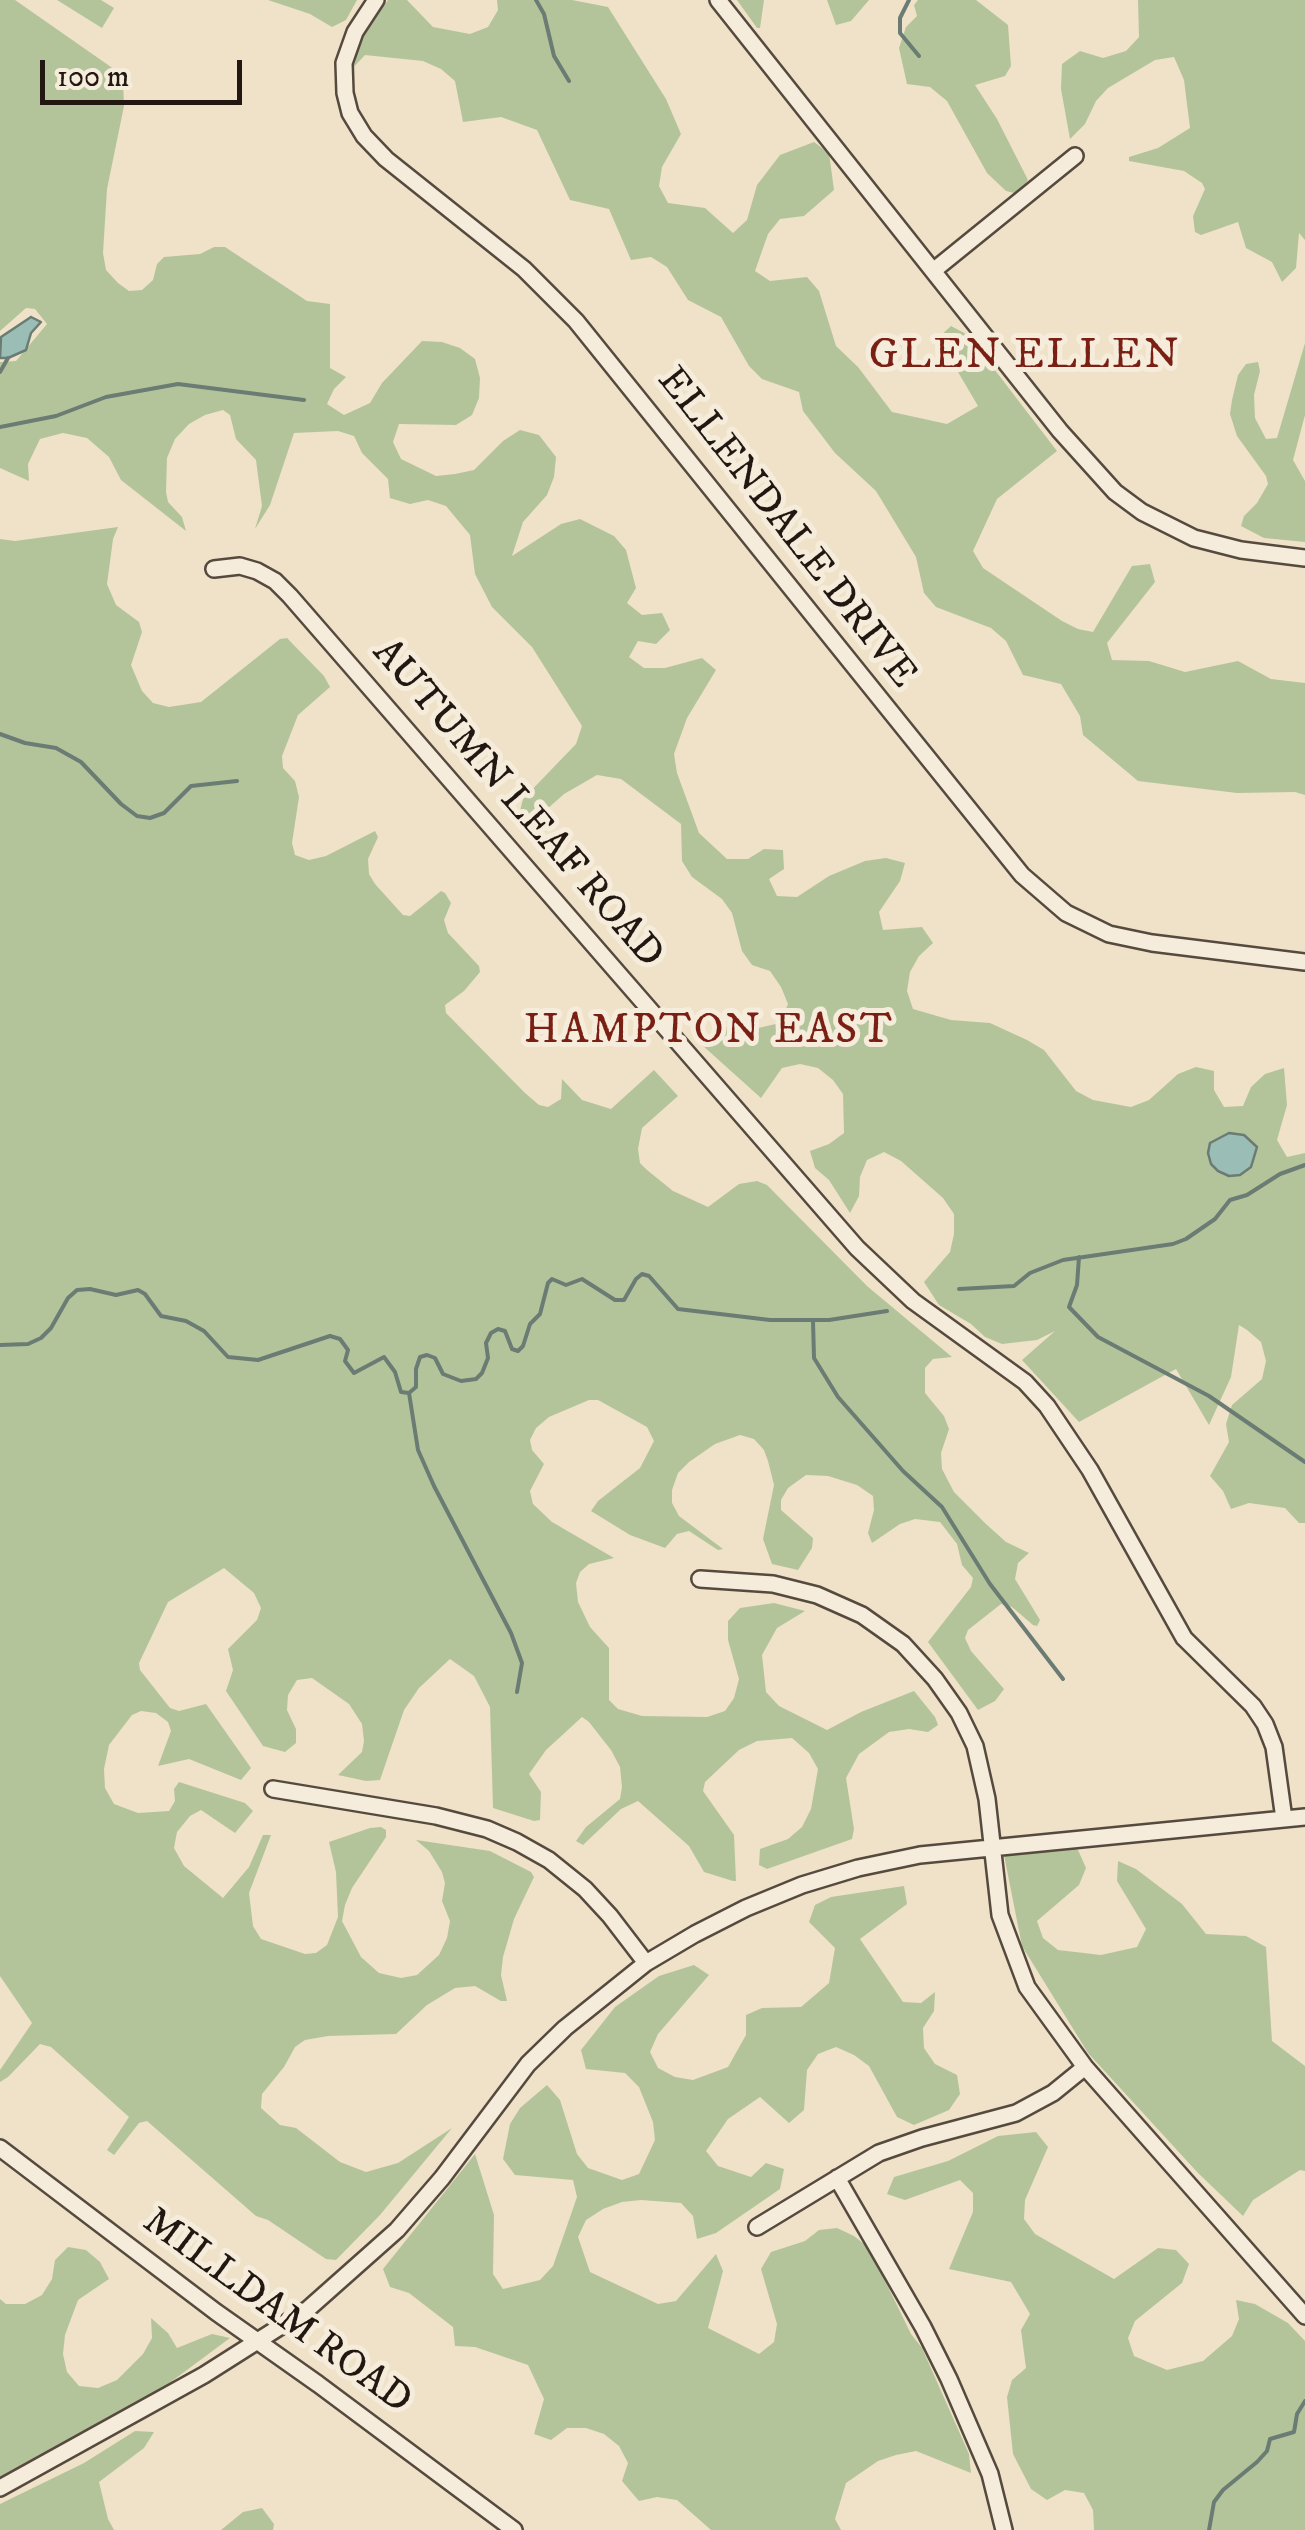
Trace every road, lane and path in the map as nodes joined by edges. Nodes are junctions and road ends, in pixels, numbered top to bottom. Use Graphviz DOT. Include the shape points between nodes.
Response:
graph roads {
  1 [pos="376,0"];
  2 [pos="718,0"];
  3 [pos="1076,156"];
  4 [pos="933,271"];
  5 [pos="1305,558"];
  6 [pos="214,569"];
  7 [pos="1305,962"];
  8 [pos="700,1579"];
  9 [pos="273,1789"];
  10 [pos="1305,1817"];
  11 [pos="1284,1819"];
  12 [pos="994,1846"];
  13 [pos="646,1963"];
  14 [pos="1085,2067"];
  15 [pos="0,2148"];
  16 [pos="837,2178"];
  17 [pos="757,2227"];
  18 [pos="1305,2316"];
  19 [pos="259,2343"];
  20 [pos="0,2488"];
  21 [pos="514,2530"];
  22 [pos="1004,2530"];
  1 -- 7 [label="street, ELLENDALE DRIVE" via="344,63 350,113 364,136 567,311 1022,875 1066,913 1109,934"];
  2 -- 4 [label="street"];
  3 -- 4 [label="street"];
  4 -- 5 [label="street" via="1060,431 1130,504 1204,541"];
  6 -- 11 [label="street, AUTUMN LEAF ROAD" via="240,566 283,588 857,1248 913,1301 1048,1406 1184,1638 1265,1724"];
  8 -- 12 [label="street" via="817,1595 903,1644 951,1702 974,1746"];
  9 -- 13 [label="street" via="436,1816 517,1842 585,1889"];
  10 -- 11 [label="street"];
  11 -- 12 [label="street"];
  12 -- 13 [label="street" via="920,1855 802,1885"];
  12 -- 14 [label="street" via="1000,1915 1012,1951 1027,1987"];
  13 -- 19 [label="street" via="528,2064 397,2230"];
  14 -- 16 [label="street" via="1016,2113 896,2145"];
  14 -- 18 [label="street"];
  15 -- 19 [label="street, MILLDAM ROAD"];
  16 -- 17 [label="street"];
  16 -- 22 [label="street" via="924,2327 990,2474"];
  19 -- 20 [label="street"];
  19 -- 21 [label="street, MILLDAM ROAD"];
}
